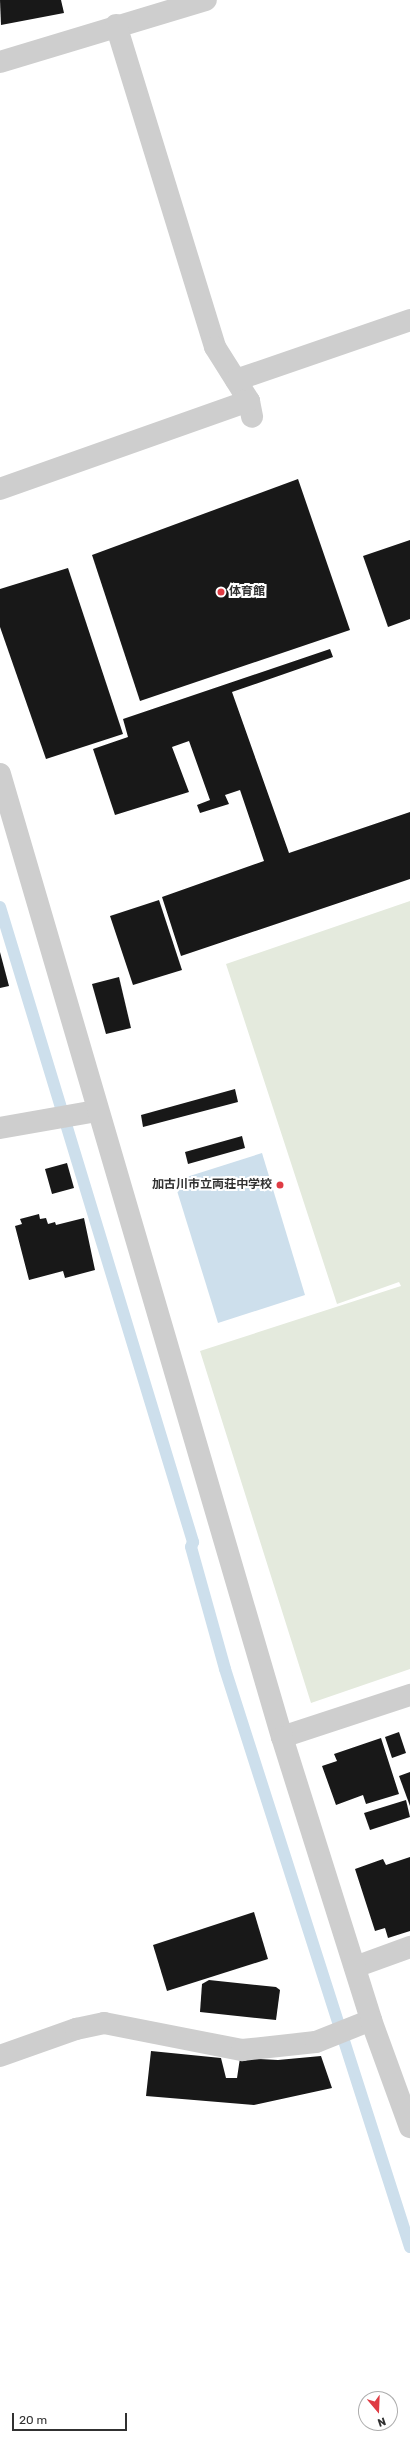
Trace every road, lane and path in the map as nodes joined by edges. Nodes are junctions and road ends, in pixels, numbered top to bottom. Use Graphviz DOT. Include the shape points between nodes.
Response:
graph roads {
  1 [pos="206,0"];
  2 [pos="116,25"];
  3 [pos="0,62"];
  4 [pos="410,320"];
  5 [pos="236,380"];
  6 [pos="0,489"];
  7 [pos="0,774"];
  8 [pos="96,1111"];
  9 [pos="0,1128"];
  10 [pos="410,1695"];
  11 [pos="282,1737"];
  12 [pos="410,1947"];
  13 [pos="355,1967"];
  14 [pos="371,2020"];
  15 [pos="0,2056"];
  16 [pos="410,2127"];
  1 -- 2 [label="street"];
  2 -- 3 [label="street"];
  2 -- 5 [label="street" via="200,304 215,347"];
  4 -- 5 [label="street"];
  5 -- 6 [label="street" via="251,409"];
  7 -- 8 [label="street"];
  8 -- 9 [label="street"];
  8 -- 11 [label="street"];
  10 -- 11 [label="street"];
  11 -- 13 [label="street"];
  12 -- 13 [label="street"];
  13 -- 14 [label="street"];
  14 -- 15 [label="street" via="316,2042 242,2050 104,2024 76,2029"];
  14 -- 16 [label="street"];
}
